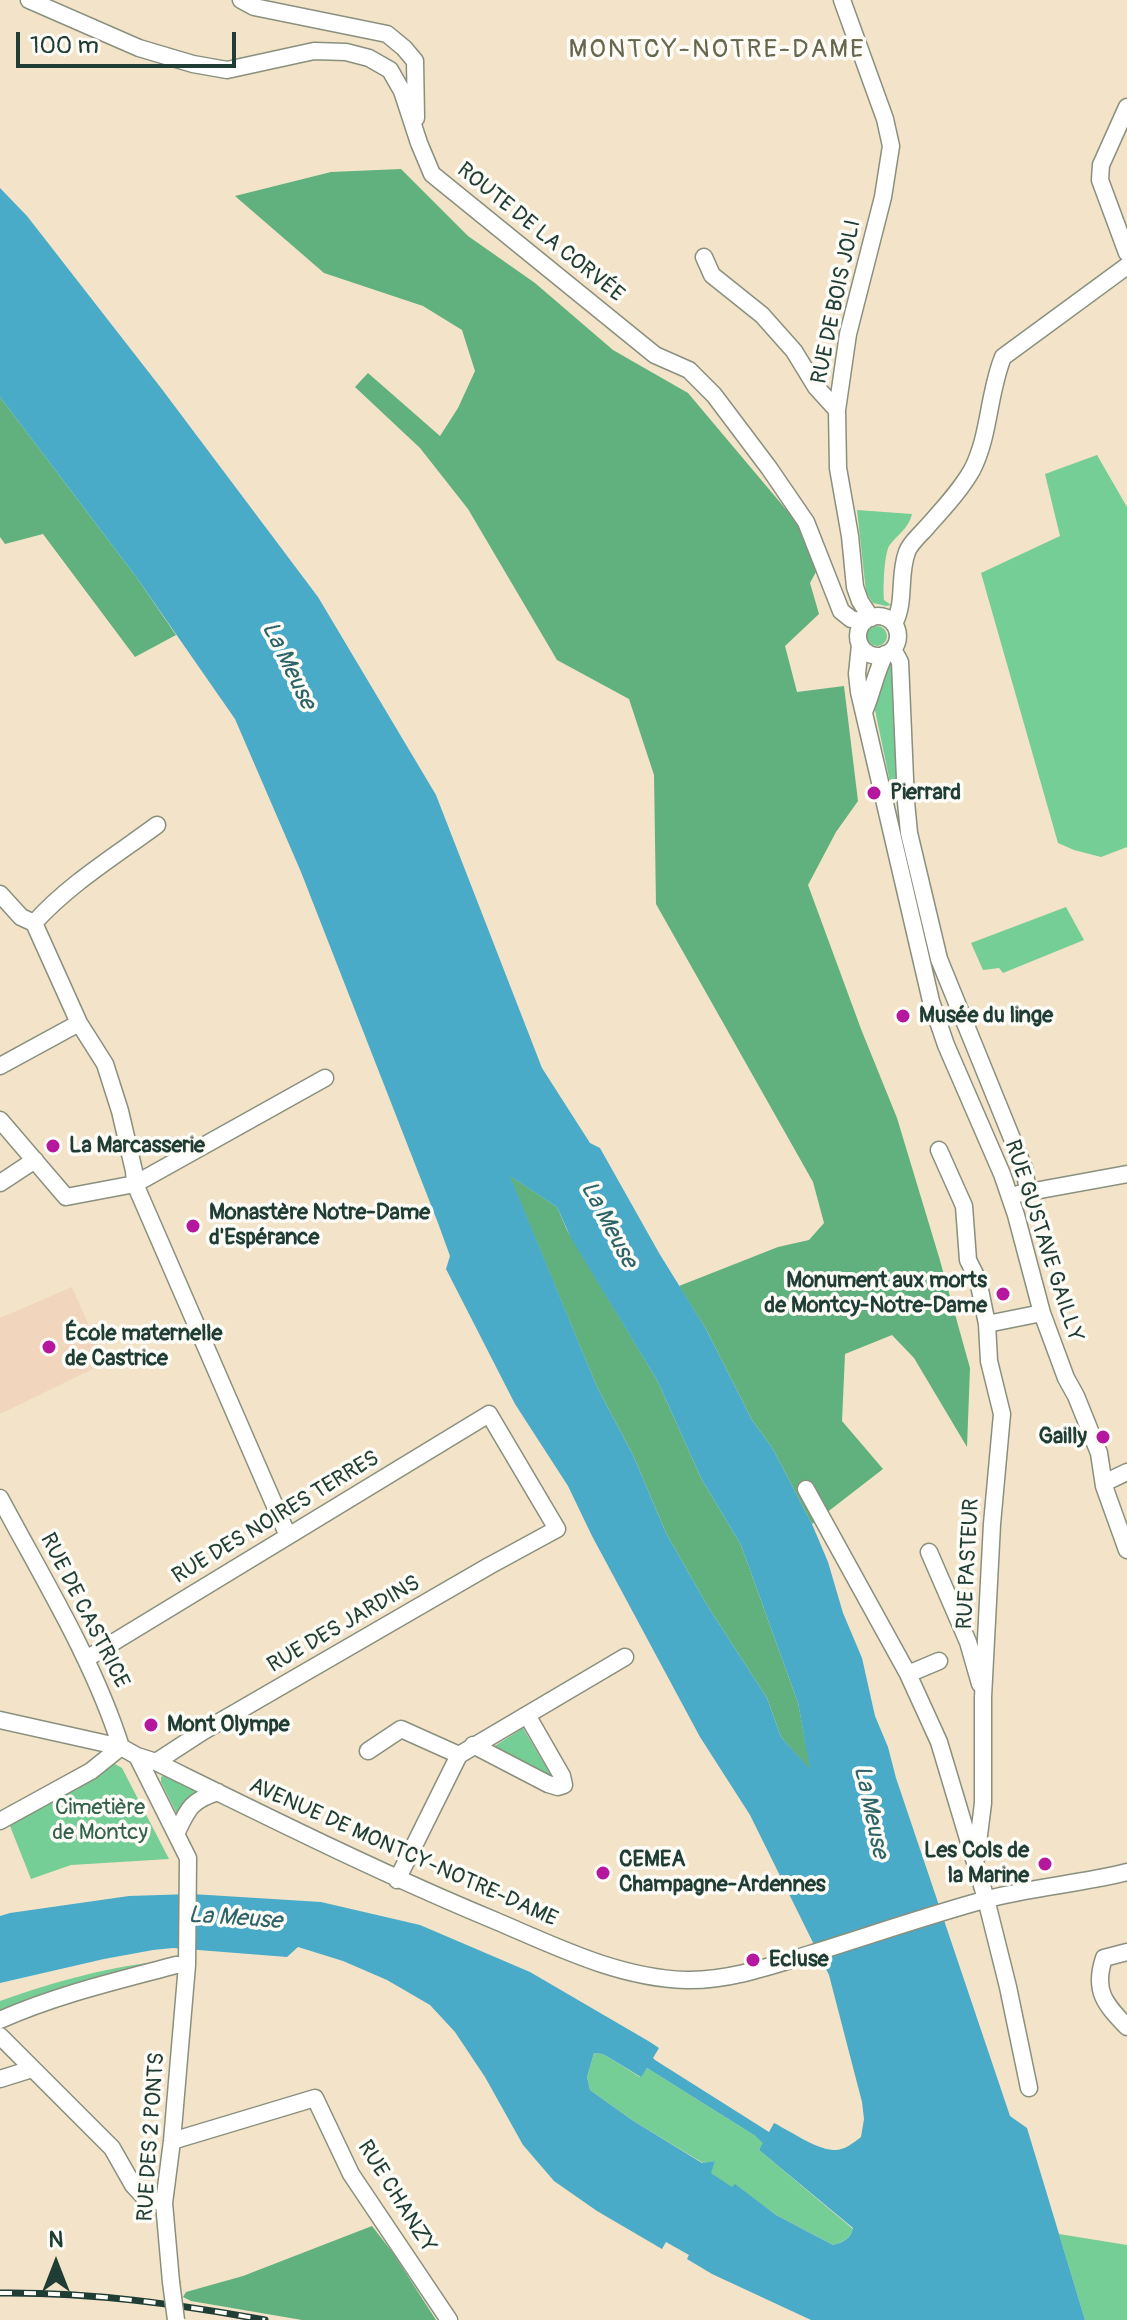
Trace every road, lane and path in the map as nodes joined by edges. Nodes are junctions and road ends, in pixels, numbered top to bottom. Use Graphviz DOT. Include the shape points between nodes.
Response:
graph roads {
  1 [pos="29,0"];
  2 [pos="241,0"];
  3 [pos="842,0"];
  4 [pos="1127,107"];
  5 [pos="416,134"];
  6 [pos="1127,253"];
  7 [pos="704,257"];
  8 [pos="1127,266"];
  9 [pos="837,410"];
  10 [pos="867,620"];
  11 [pos="894,624"];
  12 [pos="860,645"];
  13 [pos="889,651"];
  14 [pos="864,712"];
  15 [pos="157,825"];
  16 [pos="0,894"];
  17 [pos="34,923"];
  18 [pos="79,1023"];
  19 [pos="0,1066"];
  20 [pos="325,1078"];
  21 [pos="0,1120"];
  22 [pos="939,1150"];
  23 [pos="35,1160"];
  24 [pos="1127,1174"];
  25 [pos="0,1183"];
  26 [pos="135,1184"];
  27 [pos="1028,1191"];
  28 [pos="1009,1196"];
  29 [pos="1042,1313"];
  30 [pos="987,1324"];
  31 [pos="489,1414"];
  32 [pos="1127,1472"];
  33 [pos="1104,1483"];
  34 [pos="806,1489"];
  35 [pos="0,1498"];
  36 [pos="288,1536"];
  37 [pos="1127,1550"];
  38 [pos="929,1552"];
  39 [pos="625,1657"];
  40 [pos="86,1659"];
  41 [pos="939,1661"];
  42 [pos="908,1674"];
  43 [pos="983,1697"];
  44 [pos="527,1715"];
  45 [pos="0,1720"];
  46 [pos="121,1747"];
  47 [pos="466,1750"];
  48 [pos="368,1751"];
  49 [pos="137,1756"];
  50 [pos="156,1762"];
  51 [pos="218,1792"];
  52 [pos="0,1821"];
  53 [pos="176,1834"];
  54 [pos="975,1865"];
  55 [pos="1127,1872"];
  56 [pos="397,1880"];
  57 [pos="986,1899"];
  58 [pos="1127,1952"];
  59 [pos="187,1961"];
  60 [pos="0,2020"];
  61 [pos="1127,2027"];
  62 [pos="0,2036"];
  63 [pos="32,2069"];
  64 [pos="0,2079"];
  65 [pos="1029,2088"];
  66 [pos="172,2141"];
  67 [pos="164,2203"];
  68 [pos="176,2320"];
  69 [pos="449,2320"];
  1 -- 5 [label="street, ROUTE DE LA CORVÉE" via="139,48 227,70 314,51 369,58 390,70"];
  2 -- 5 [label="street" via="387,34 415,61"];
  3 -- 9 [label="street, RUE DE BOIS JOLI" via="891,146 848,334"];
  4 -- 6 [label="street" via="1101,165 1100,180"];
  5 -- 10 [label="street, ROUTE DE LA CORVÉE" via="432,174 655,355 689,370 714,395 806,522 841,611 851,619"];
  7 -- 9 [label="street" via="712,275 762,315 794,351"];
  8 -- 11 [label="street" via="1003,357 972,470 907,549 902,604"];
  9 -- 10 [label="street, RUE DE BOIS JOLI" via="838,468 855,587"];
  10 -- 11 [label="street" via="883,617"];
  10 -- 12 [label="street" via="858,633"];
  11 -- 13 [label="street" via="898,636"];
  12 -- 13 [label="street" via="880,656"];
  12 -- 14 [label="street, RUE GUSTAVE GAILLY" via="857,674"];
  13 -- 14 [label="street"];
  13 -- 27 [label="street, RUE GUSTAVE GAILLY" via="900,662 909,833 939,959 1024,1168"];
  14 -- 28 [label="street, RUE GUSTAVE GAILLY" via="931,1001"];
  15 -- 17 [label="street" via="80,880"];
  16 -- 17 [label="street"];
  17 -- 18 [label="street"];
  18 -- 19 [label="street"];
  18 -- 26 [label="street" via="105,1064"];
  20 -- 26 [label="street"];
  21 -- 23 [label="street"];
  22 -- 30 [label="street, RUE PASTEUR" via="964,1206 968,1260"];
  23 -- 25 [label="street"];
  23 -- 26 [label="street" via="66,1197"];
  24 -- 27 [label="street"];
  26 -- 36 [label="street"];
  27 -- 28 [label="street"];
  28 -- 29 [label="street, RUE GUSTAVE GAILLY"];
  29 -- 30 [label="street"];
  29 -- 33 [label="street, RUE GUSTAVE GAILLY" via="1099,1453"];
  30 -- 43 [label="street, RUE PASTEUR" via="989,1361 1002,1414"];
  31 -- 36 [label="street, RUE DES NOIRES TERRES"];
  31 -- 50 [label="street, RUE DES JARDINS" via="557,1529"];
  32 -- 33 [label="street"];
  33 -- 37 [label="street, RUE GUSTAVE GAILLY"];
  34 -- 42 [label="street"];
  35 -- 40 [label="street, RUE DE CASTRICE"];
  36 -- 40 [label="street, RUE DES NOIRES TERRES"];
  38 -- 43 [label="street" via="968,1642"];
  39 -- 44 [label="street"];
  40 -- 46 [label="street, RUE DE CASTRICE"];
  41 -- 42 [label="street"];
  42 -- 54 [label="street" via="939,1742"];
  43 -- 54 [label="street, RUE PASTEUR" via="983,1803"];
  44 -- 47 [label="street"];
  44 -- 47 [label="street" via="564,1785 548,1784"];
  45 -- 46 [label="street, AVENUE DE MONTCY-NOTRE-DAME"];
  46 -- 49 [label="street, AVENUE DE MONTCY-NOTRE-DAME"];
  46 -- 52 [label="street" via="91,1771"];
  47 -- 48 [label="street" via="401,1729"];
  47 -- 56 [label="street"];
  49 -- 50 [label="street, AVENUE DE MONTCY-NOTRE-DAME"];
  49 -- 53 [label="street, RUE DES 2 PONTS"];
  50 -- 51 [label="street, AVENUE DE MONTCY-NOTRE-DAME"];
  51 -- 53 [label="street" via="191,1805"];
  51 -- 56 [label="street, AVENUE DE MONTCY-NOTRE-DAME"];
  53 -- 59 [label="street, RUE DES 2 PONTS" via="188,1858"];
  54 -- 57 [label="street"];
  55 -- 57 [label="street, AVENUE DE MONTCY-NOTRE-DAME"];
  56 -- 57 [label="street, AVENUE DE MONTCY-NOTRE-DAME" via="626,1971 687,1980 761,1968"];
  57 -- 65 [label="street"];
  58 -- 61 [label="street" via="1104,1958 1099,1974 1101,1996"];
  59 -- 60 [label="street" via="30,2006"];
  59 -- 66 [label="street, RUE DES 2 PONTS"];
  62 -- 63 [label="street"];
  63 -- 64 [label="street"];
  63 -- 67 [label="street" via="112,2148 145,2198"];
  66 -- 67 [label="street, RUE DES 2 PONTS"];
  66 -- 69 [label="street, RUE CHANZY" via="315,2098 351,2174"];
  67 -- 68 [label="street, RUE DES 2 PONTS, bridge"];
}
